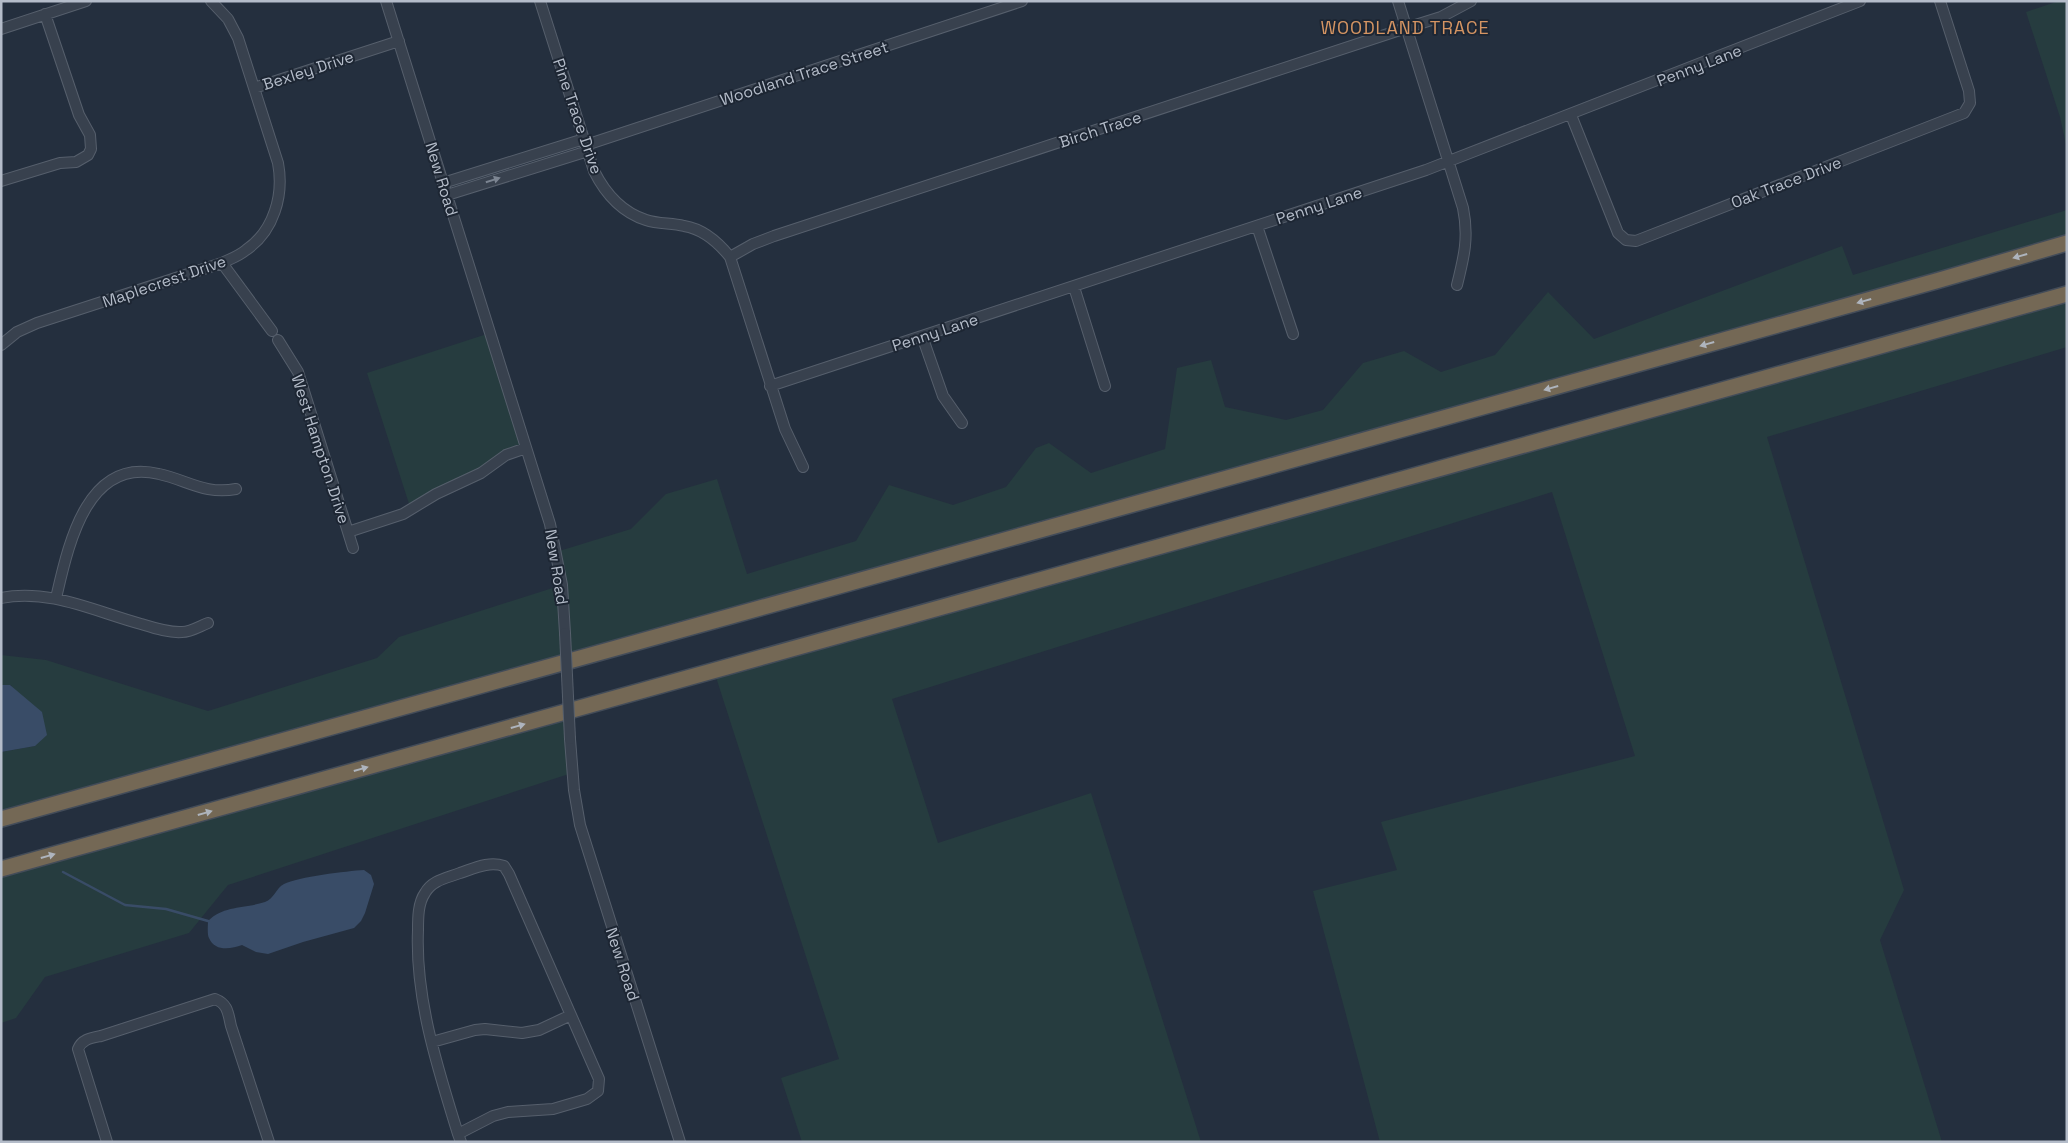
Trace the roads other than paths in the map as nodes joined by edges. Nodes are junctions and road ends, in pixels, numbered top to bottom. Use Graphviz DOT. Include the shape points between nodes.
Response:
graph roads {
  1 [pos="86,1"];
  2 [pos="211,1"];
  3 [pos="386,1"];
  4 [pos="1022,1"];
  5 [pos="1398,1"];
  6 [pos="1471,1"];
  7 [pos="1860,1"];
  8 [pos="1940,1"];
  9 [pos="541,2"];
  10 [pos="46,14"];
  11 [pos="1406,28"];
  12 [pos="1,29"];
  13 [pos="399,41"];
  14 [pos="254,88"];
  15 [pos="1571,115"];
  16 [pos="586,145"];
  17 [pos="1448,162"];
  18 [pos="1,182"];
  19 [pos="443,183"];
  20 [pos="447,195"];
  21 [pos="1257,226"];
  22 [pos="2067,243"];
  23 [pos="730,257"];
  24 [pos="222,263"];
  25 [pos="1457,285"];
  26 [pos="1074,287"];
  27 [pos="2067,294"];
  28 [pos="272,331"];
  29 [pos="1293,334"];
  30 [pos="922,336"];
  31 [pos="278,340"];
  32 [pos="1,345"];
  33 [pos="770,386"];
  34 [pos="1106,386"];
  35 [pos="962,424"];
  36 [pos="526,448"];
  37 [pos="803,467"];
  38 [pos="236,489"];
  39 [pos="348,532"];
  40 [pos="353,548"];
  41 [pos="1,598"];
  42 [pos="56,598"];
  43 [pos="208,623"];
  44 [pos="1,819"];
  45 [pos="1,869"];
  46 [pos="571,1015"];
  47 [pos="432,1042"];
  48 [pos="459,1138"];
  49 [pos="107,1142"];
  50 [pos="269,1142"];
  51 [pos="680,1142"];
  1 -- 10 [label="street"];
  2 -- 14 [label="street, Bexley Drive" via="233,27"];
  3 -- 13 [label="street, New Road"];
  4 -- 16 [label="street, Woodland Trace Street"];
  5 -- 11 [label="street"];
  6 -- 11 [label="street, Birch Trace"];
  7 -- 15 [label="street, Penny Lane"];
  8 -- 15 [label="street, Oak Trace Drive" via="1969,91 1970,103 1964,113 1636,241 1626,240 1618,233"];
  9 -- 16 [label="street, Pine Trace Drive"];
  10 -- 12 [label="street"];
  10 -- 18 [label="street" via="79,115 90,135 91,149 76,162 60,163"];
  11 -- 17 [label="street"];
  11 -- 23 [label="street, Birch Trace" via="774,236"];
  13 -- 14 [label="street, Bexley Drive"];
  13 -- 19 [label="street, New Road"];
  14 -- 24 [label="street, Maplecrest Drive" via="278,163 279,198 272,220 259,239 245,252"];
  15 -- 17 [label="street, Penny Lane"];
  16 -- 19 [label="street, Woodland Trace Street"];
  20 -- 16 [label="street, Woodland Trace Street, one-way"];
  16 -- 23 [label="street, Pine Trace Drive" via="600,182 620,206 645,220 699,231 717,242"];
  17 -- 21 [label="street, Penny Lane"];
  17 -- 25 [label="street" via="1463,208 1466,229 1465,254"];
  19 -- 20 [label="street, New Road"];
  20 -- 36 [label="street, New Road"];
  21 -- 26 [label="street, Penny Lane"];
  21 -- 29 [label="street"];
  22 -- 44 [label="highway, one-way"];
  23 -- 33 [label="street, Pine Trace Drive"];
  24 -- 28 [label="street"];
  24 -- 32 [label="street, Maplecrest Drive" via="37,323 17,332"];
  26 -- 30 [label="street, Penny Lane"];
  26 -- 34 [label="street"];
  45 -- 27 [label="highway, one-way"];
  30 -- 33 [label="street, Penny Lane"];
  30 -- 35 [label="street" via="943,396"];
  31 -- 39 [label="street, West Hampton Drive" via="298,372"];
  33 -- 37 [label="street, Pine Trace Drive"];
  36 -- 39 [label="street, West Hampton Drive" via="506,455 481,473 403,514"];
  36 -- 51 [label="street, New Road, bridge" via="555,545 562,585 570,739 580,825"];
  38 -- 42 [label="street" via="201,489 150,472 136,472 113,479 96,491 83,510"];
  39 -- 40 [label="street, West Hampton Drive"];
  41 -- 42 [label="street"];
  42 -- 43 [label="street" via="170,631 185,632"];
  46 -- 47 [label="street" via="530,1032 475,1030"];
  46 -- 47 [label="street" via="504,866 496,863 433,883 424,894 418,915 417,959"];
  46 -- 48 [label="street" via="599,1079 598,1091 586,1099 553,1110 493,1116"];
  47 -- 48 [label="street"];
  49 -- 50 [label="street" via="79,1046 89,1038 215,999 227,1008"];
}
